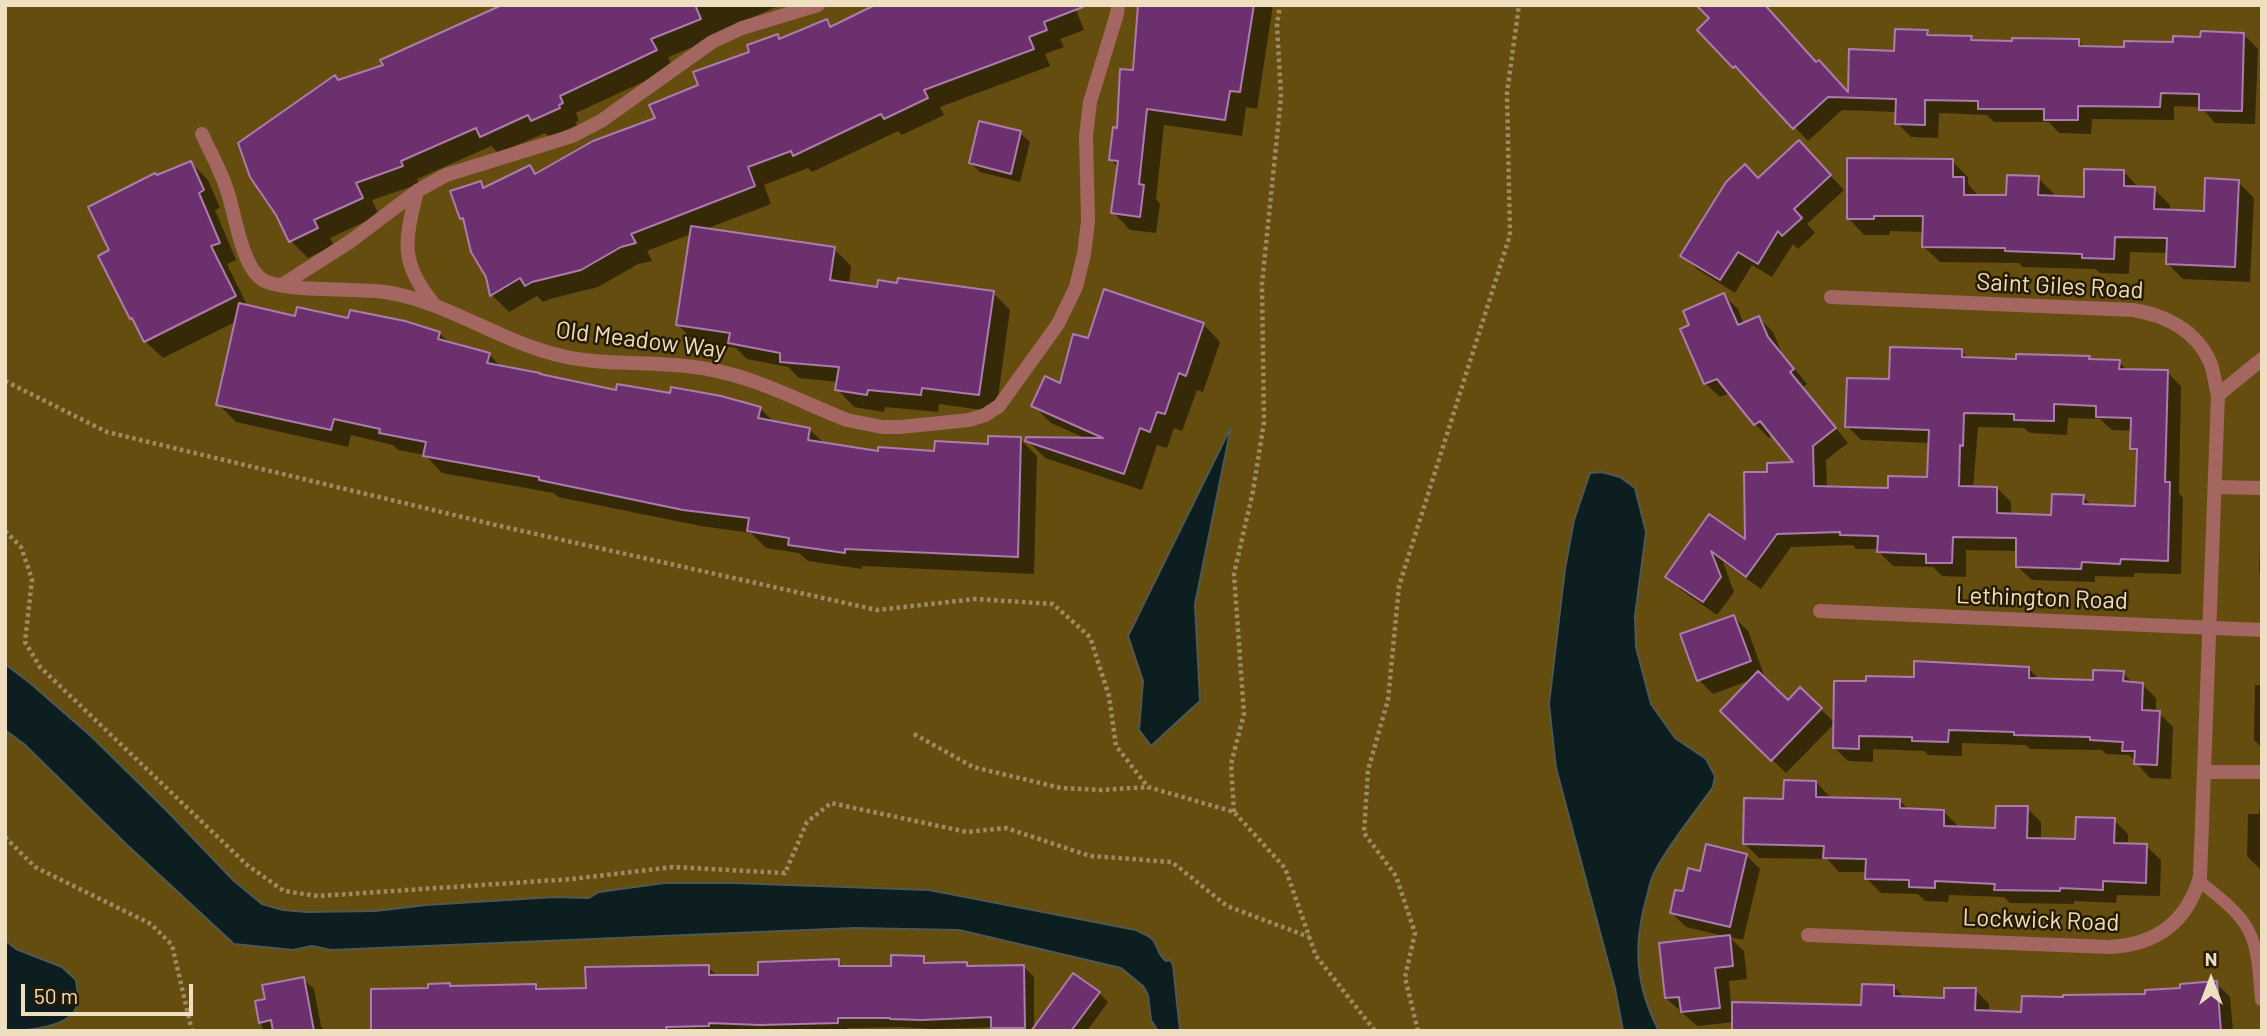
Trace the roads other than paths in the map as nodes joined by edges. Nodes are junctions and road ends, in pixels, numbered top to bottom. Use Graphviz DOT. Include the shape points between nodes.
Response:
graph roads {
  1 [pos="818,5"];
  2 [pos="1118,5"];
  3 [pos="202,134"];
  4 [pos="417,191"];
  5 [pos="282,285"];
  6 [pos="1831,297"];
  7 [pos="433,303"];
  8 [pos="2262,359"];
  9 [pos="2218,395"];
  10 [pos="2215,487"];
  11 [pos="2262,488"];
  12 [pos="1819,611"];
  13 [pos="2210,628"];
  14 [pos="2262,630"];
  15 [pos="2205,772"];
  16 [pos="2262,772"];
  17 [pos="2199,881"];
  18 [pos="1808,934"];
  19 [pos="2261,1000"];
  1 -- 4 [label="street" via="712,42 601,121 572,135 462,169"];
  2 -- 7 [label="street, Old Meadow Way" via="1090,103 1088,221 1076,287 1058,324 999,406 985,415 900,426 864,424 707,368 555,355"];
  3 -- 5 [label="street, Old Meadow Way" via="227,188 246,257 264,280"];
  4 -- 5 [label="street"];
  4 -- 7 [label="street" via="407,250 410,267"];
  5 -- 7 [label="street, Old Meadow Way" via="385,292"];
  6 -- 9 [label="street, Saint Giles Road" via="2165,317 2197,342 2210,362"];
  8 -- 9 [label="street"];
  9 -- 10 [label="street, Saint Giles Road"];
  10 -- 11 [label="street"];
  10 -- 13 [label="street, Saint Giles Road"];
  12 -- 13 [label="street, Lethington Road"];
  13 -- 14 [label="street, Lethington Road"];
  13 -- 15 [label="street, Lockwick Road"];
  15 -- 16 [label="street"];
  15 -- 17 [label="street, Lockwick Road"];
  17 -- 18 [label="street, Lockwick Road" via="2188,907 2172,925 2126,947"];
  17 -- 19 [label="lane" via="2242,917 2254,938"];
}
